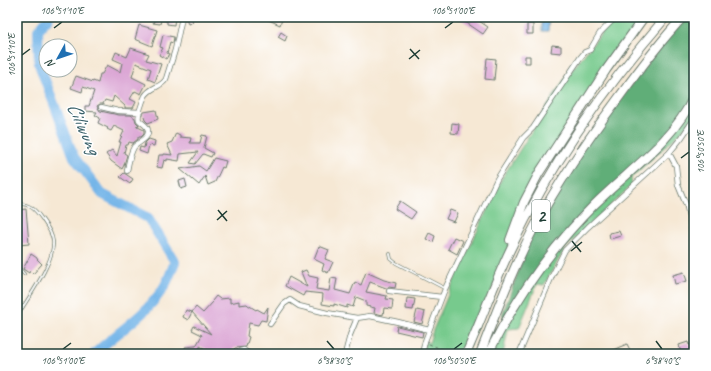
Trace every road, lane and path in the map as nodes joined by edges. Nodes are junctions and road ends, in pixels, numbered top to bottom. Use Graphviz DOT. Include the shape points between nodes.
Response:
graph roads {
  1 [pos="182,17"];
  2 [pos="616,17"];
  3 [pos="644,17"];
  4 [pos="666,17"];
  5 [pos="684,17"];
  6 [pos="694,96"];
  7 [pos="101,107"];
  8 [pos="140,112"];
  9 [pos="694,121"];
  10 [pos="669,153"];
  11 [pos="127,171"];
  12 [pos="17,204"];
  13 [pos="694,239"];
  14 [pos="390,254"];
  15 [pos="17,266"];
  16 [pos="24,274"];
  17 [pos="497,278"];
  18 [pos="445,289"];
  19 [pos="389,291"];
  20 [pos="442,297"];
  21 [pos="21,310"];
  22 [pos="357,318"];
  23 [pos="270,324"];
  24 [pos="429,330"];
  25 [pos="427,345"];
  26 [pos="237,354"];
  27 [pos="249,354"];
  28 [pos="345,354"];
  29 [pos="422,354"];
  30 [pos="454,354"];
  31 [pos="466,354"];
  32 [pos="480,354"];
  33 [pos="488,354"];
  34 [pos="519,354"];
  1 -- 8 [label="street" via="166,79 148,92"];
  2 -- 18 [label="street" via="600,33 590,50 580,58 533,128 504,165"];
  3 -- 17 [label="highway" via="539,173 517,220"];
  4 -- 17 [label="highway, 2" via="574,137 543,188"];
  5 -- 32 [label="highway, 2" via="633,78 596,128 557,188 513,271"];
  6 -- 33 [label="highway" via="683,117 669,134 570,229 522,294"];
  7 -- 8 [label="street"];
  8 -- 11 [label="street" via="139,119 147,126 148,133 134,147"];
  9 -- 10 [label="street"];
  10 -- 13 [label="street" via="676,166 678,185 687,207"];
  10 -- 34 [label="street" via="565,250"];
  12 -- 21 [label="lane" via="28,205 36,211 51,233 53,242 44,271"];
  14 -- 18 [label="lane" via="396,264"];
  15 -- 16 [label="lane"];
  17 -- 31 [label="highway, 2"];
  18 -- 20 [label="street"];
  19 -- 20 [label="street"];
  20 -- 24 [label="street"];
  22 -- 23 [label="street" via="306,308 288,300"];
  22 -- 24 [label="street" via="370,316"];
  22 -- 28 [label="street"];
  24 -- 29 [label="street"];
  25 -- 30 [label="path"];
  26 -- 27 [label="street" via="244,350"];
}
